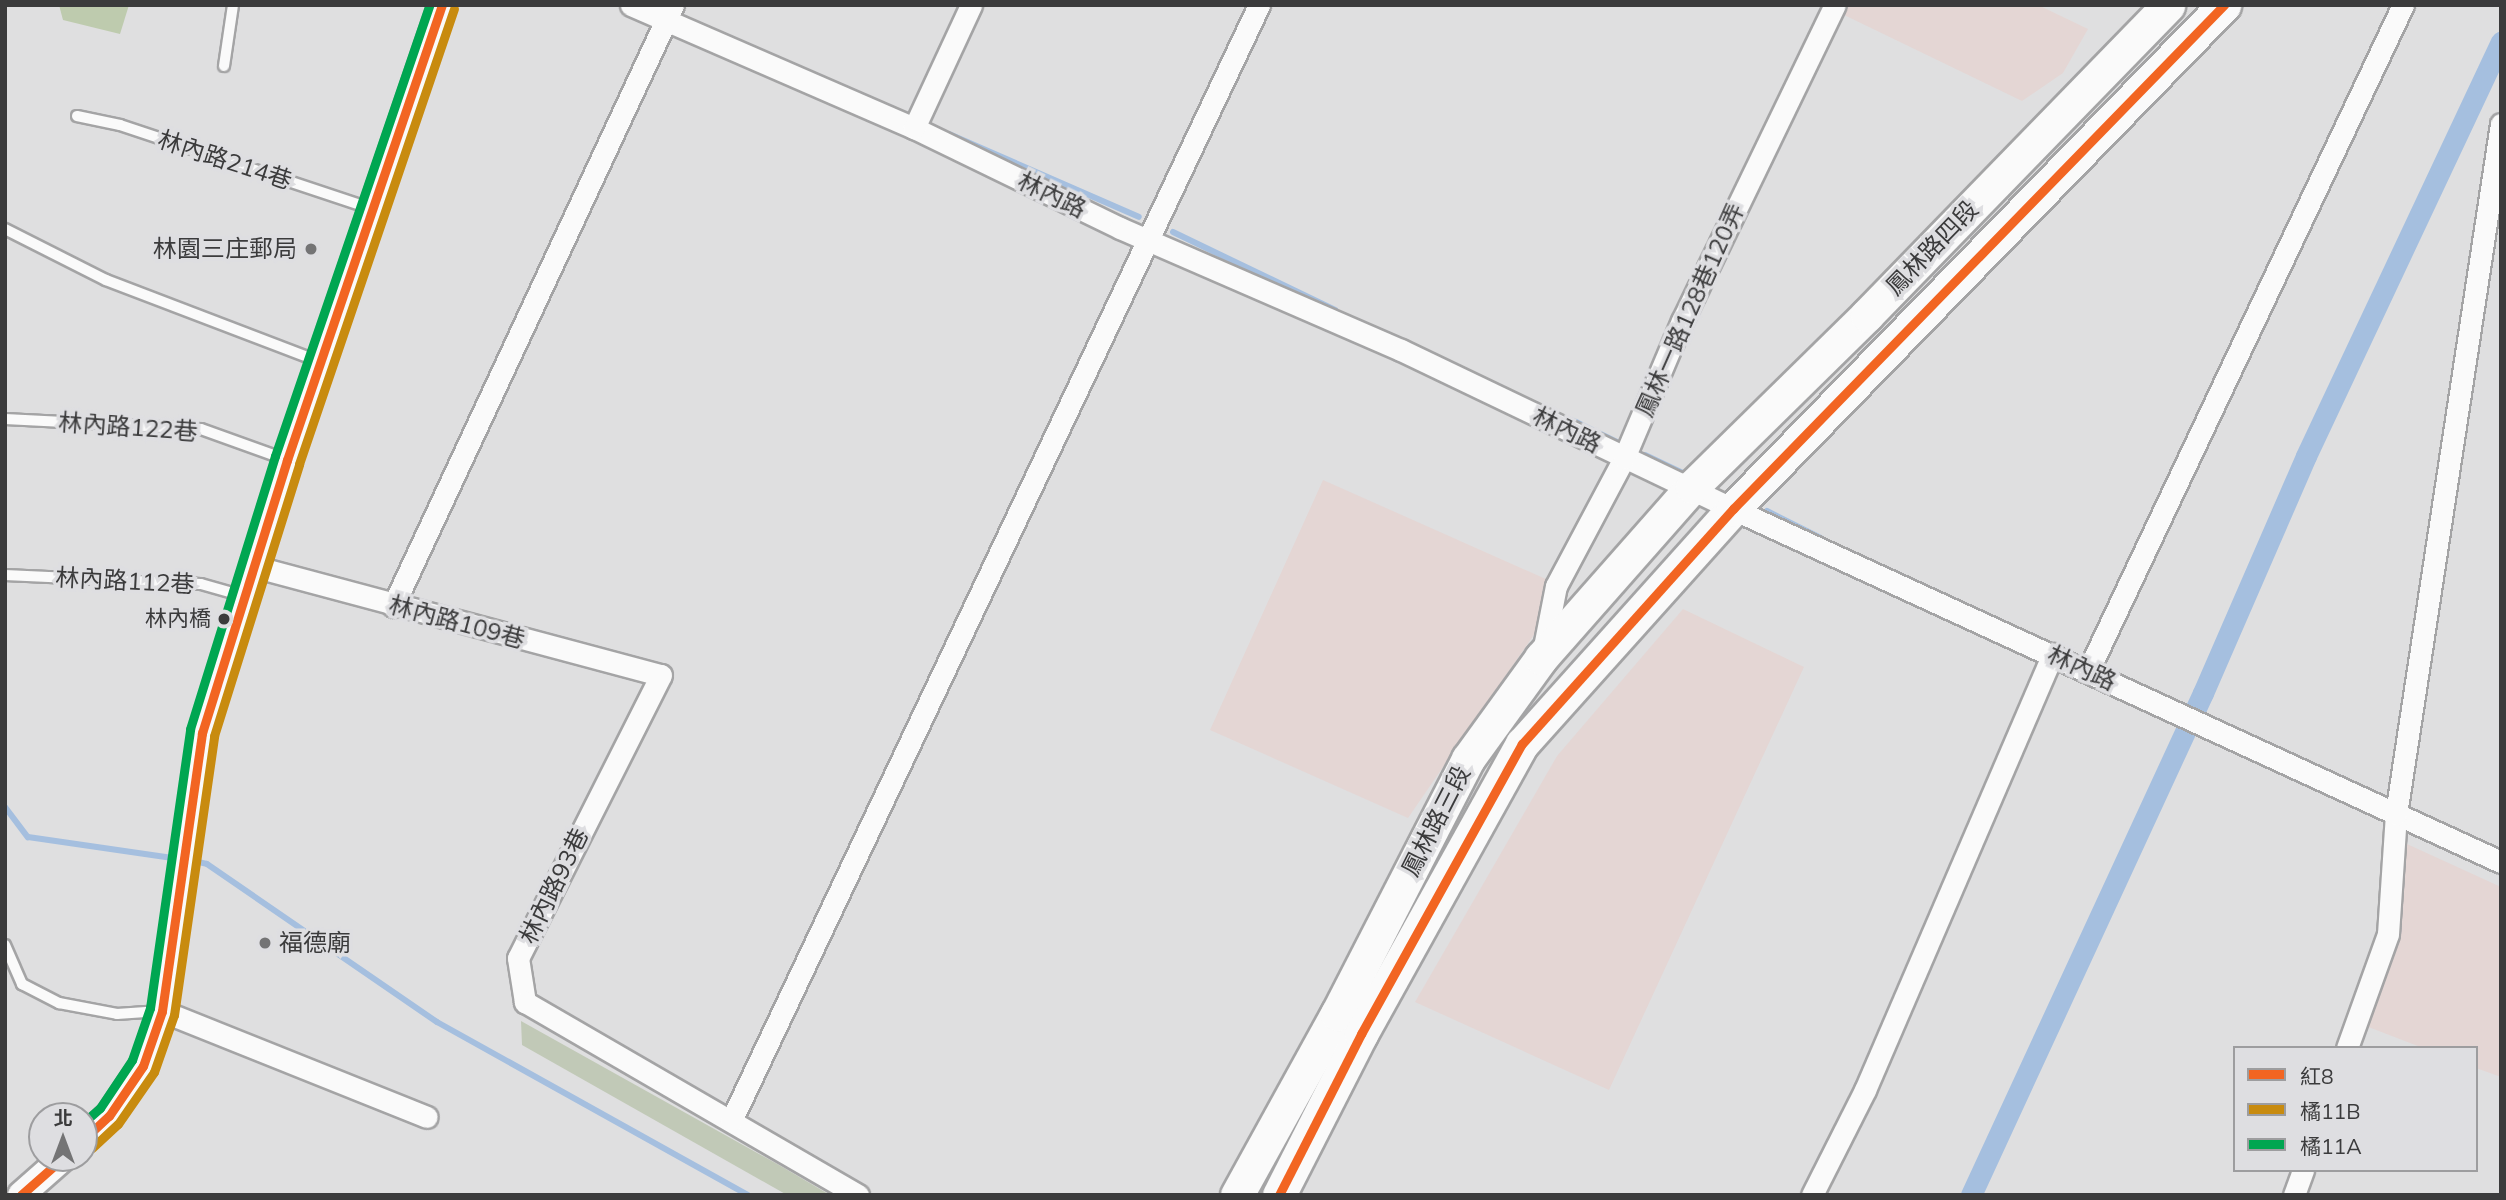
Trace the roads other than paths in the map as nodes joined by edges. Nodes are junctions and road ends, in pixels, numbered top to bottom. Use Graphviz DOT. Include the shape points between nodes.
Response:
graph roads {
  1 [pos="233,5"];
  2 [pos="442,5"];
  3 [pos="631,5"];
  4 [pos="971,5"];
  5 [pos="1259,5"];
  6 [pos="1835,5"];
  7 [pos="2168,5"];
  8 [pos="2224,5"];
  9 [pos="2403,5"];
  10 [pos="670,12"];
  11 [pos="224,66"];
  12 [pos="77,116"];
  13 [pos="2501,124"];
  14 [pos="914,128"];
  15 [pos="372,209"];
  16 [pos="5,229"];
  17 [pos="1149,240"];
  18 [pos="321,362"];
  19 [pos="5,419"];
  20 [pos="1624,458"];
  21 [pos="287,460"];
  22 [pos="1692,487"];
  23 [pos="1733,509"];
  24 [pos="253,566"];
  25 [pos="5,575"];
  26 [pos="243,596"];
  27 [pos="393,606"];
  28 [pos="2053,654"];
  29 [pos="1541,658"];
  30 [pos="2088,671"];
  31 [pos="661,675"];
  32 [pos="2396,814"];
  33 [pos="2501,862"];
  34 [pos="5,945"];
  35 [pos="162,1012"];
  36 [pos="2348,1046"];
  37 [pos="427,1117"];
  38 [pos="731,1121"];
  39 [pos="98,1127"];
  40 [pos="47,1172"];
  41 [pos="2302,1172"];
  42 [pos="21,1195"];
  43 [pos="858,1195"];
  44 [pos="1237,1195"];
  45 [pos="1279,1195"];
  46 [pos="1812,1195"];
  47 [pos="2294,1195"];
  1 -- 11 [label="lane"];
  2 -- 15 [label="street"];
  3 -- 10 [label="street, 林內路"];
  4 -- 14 [label="street"];
  5 -- 17 [label="street"];
  6 -- 20 [label="street, 鳳林一路128巷120弄" via="1682,321"];
  7 -- 22 [label="main road, 鳳林路四段" via="1867,316"];
  8 -- 23 [label="main road, 鳳林路四段"];
  9 -- 30 [label="street"];
  10 -- 14 [label="street, 林內路"];
  10 -- 27 [label="street"];
  12 -- 15 [label="lane, 林內路214巷" via="120,125"];
  13 -- 32 [label="street"];
  14 -- 17 [label="street, 林內路"];
  15 -- 18 [label="street"];
  16 -- 18 [label="lane" via="106,280"];
  17 -- 20 [label="street, 林內路" via="1401,350"];
  17 -- 38 [label="street"];
  18 -- 21 [label="street"];
  19 -- 21 [label="lane, 林內路122巷" via="201,429"];
  20 -- 22 [label="street, 林內路"];
  20 -- 29 [label="street, 鳳林一路128巷120弄" via="1556,586"];
  21 -- 24 [label="street"];
  22 -- 23 [label="street, 林內路"];
  22 -- 29 [label="main road, 鳳林路三段"];
  23 -- 28 [label="street, 林內路"];
  23 -- 45 [label="main road, 鳳林路三段" via="1522,744 1361,1034"];
  24 -- 26 [label="street"];
  24 -- 27 [label="street, 林內路109巷"];
  25 -- 26 [label="lane, 林內路112巷" via="201,584"];
  26 -- 35 [label="street" via="202,733"];
  27 -- 31 [label="street, 林內路109巷"];
  28 -- 30 [label="street, 林內路"];
  28 -- 46 [label="street" via="1864,1090"];
  29 -- 44 [label="main road, 鳳林路三段" via="1468,759 1337,1014"];
  30 -- 32 [label="street, 林內路"];
  31 -- 38 [label="street, 林內路93巷" via="518,958 525,1002"];
  32 -- 33 [label="street, 林內路"];
  32 -- 36 [label="street" via="2388,934"];
  34 -- 35 [label="lane" via="22,984 59,1003 117,1014"];
  35 -- 37 [label="street"];
  35 -- 39 [label="street" via="143,1066"];
  38 -- 43 [label="street"];
  40 -- 42 [label="street"];
  41 -- 47 [label="street"];
}
